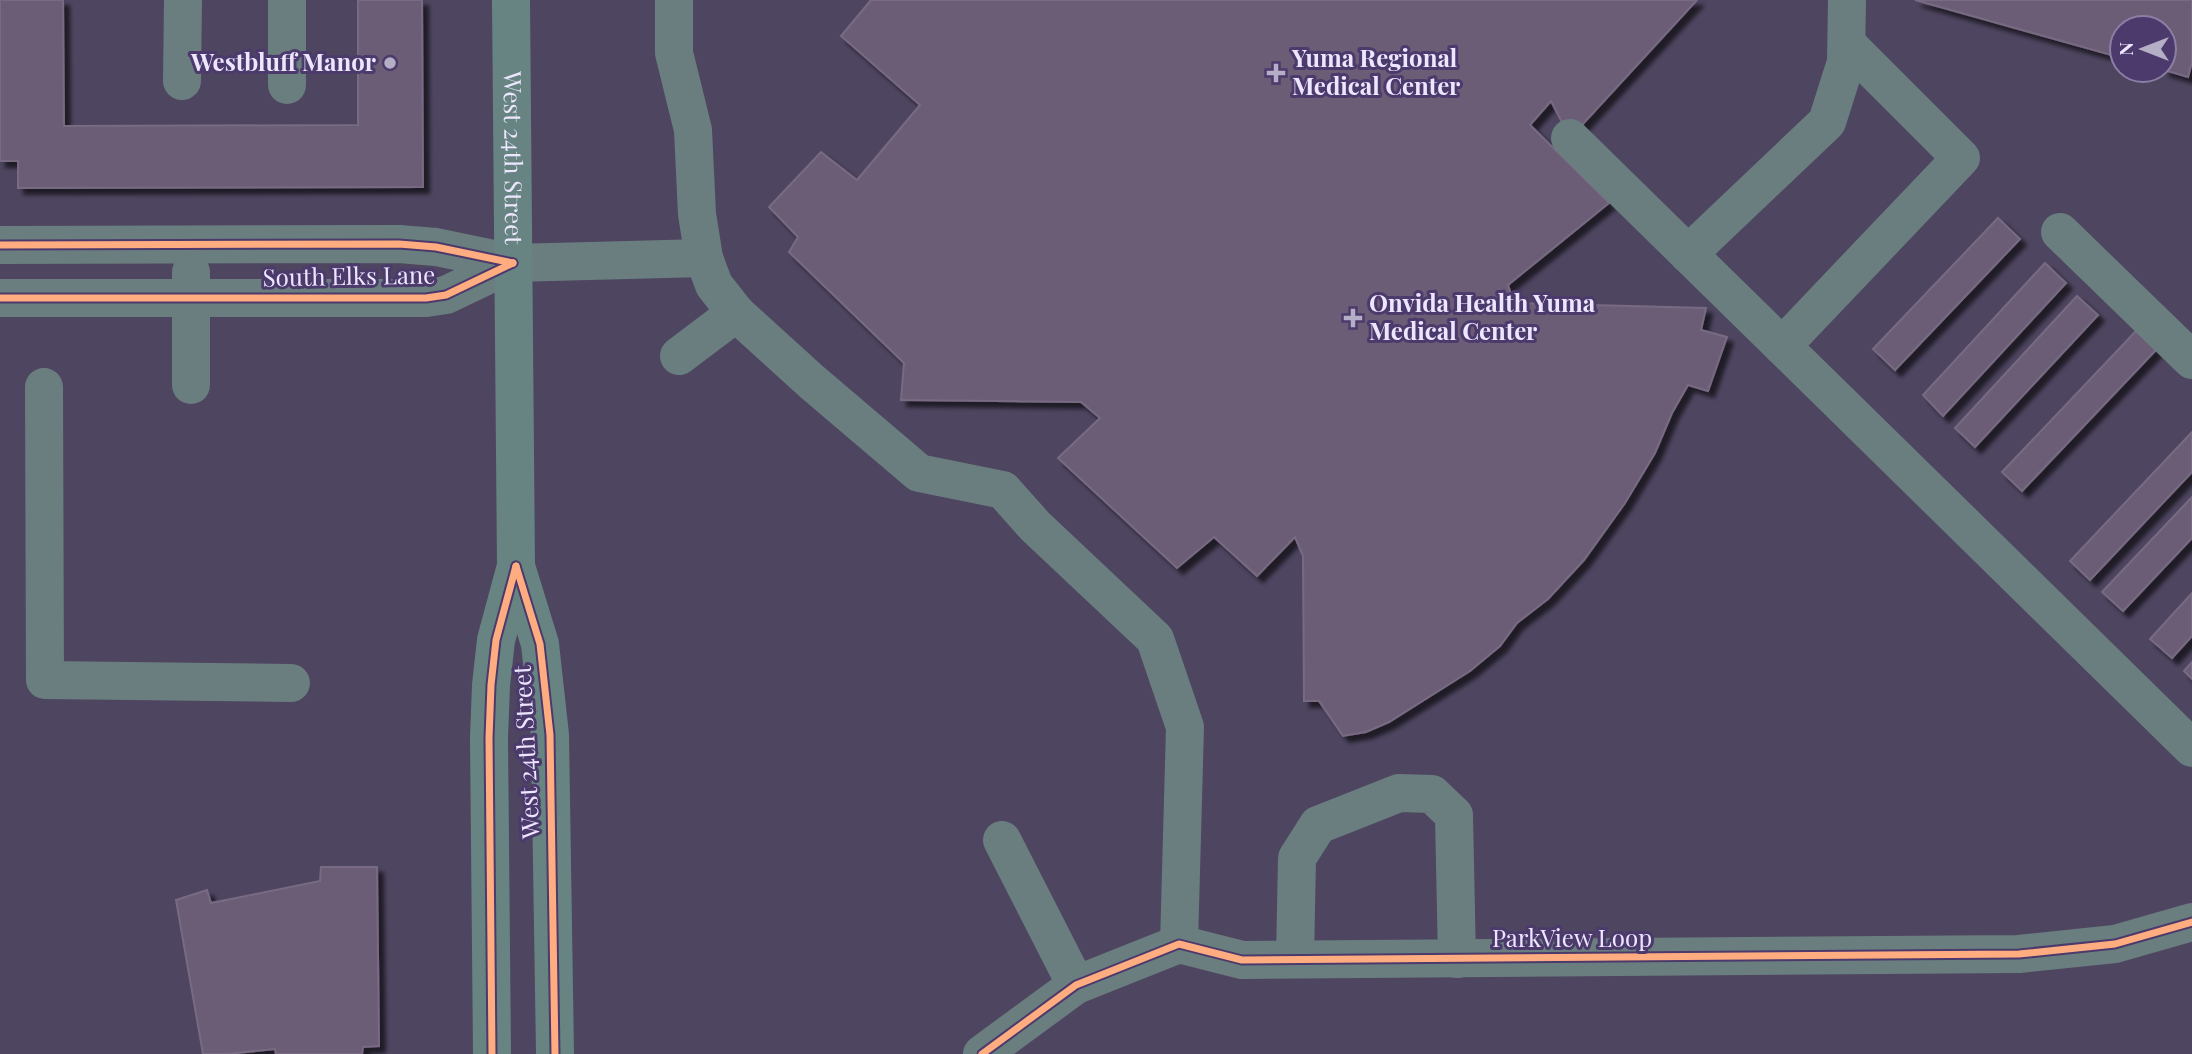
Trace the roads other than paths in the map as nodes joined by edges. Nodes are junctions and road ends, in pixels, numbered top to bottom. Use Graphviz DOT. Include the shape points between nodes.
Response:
graph roads {
  1 [pos="183,0"];
  2 [pos="287,0"];
  3 [pos="511,0"];
  4 [pos="674,0"];
  5 [pos="1847,0"];
  6 [pos="1847,44"];
  7 [pos="182,81"];
  8 [pos="287,85"];
  9 [pos="1570,138"];
  10 [pos="2060,232"];
  11 [pos="191,244"];
  12 [pos="0,245"];
  13 [pos="1688,254"];
  14 [pos="704,258"];
  15 [pos="513,263"];
  16 [pos="0,298"];
  17 [pos="191,298"];
  18 [pos="736,313"];
  19 [pos="1782,346"];
  20 [pos="680,356"];
  21 [pos="2192,360"];
  22 [pos="191,385"];
  23 [pos="44,387"];
  24 [pos="516,566"];
  25 [pos="291,683"];
  26 [pos="2192,748"];
  27 [pos="1002,840"];
  28 [pos="2192,922"];
  29 [pos="1179,944"];
  30 [pos="1457,959"];
  31 [pos="1295,960"];
  32 [pos="1076,985"];
  33 [pos="492,1054"];
  34 [pos="555,1054"];
  35 [pos="982,1054"];
  1 -- 7 [label="street"];
  2 -- 8 [label="street"];
  3 -- 15 [label="main road, West 24th Street"];
  4 -- 14 [label="street" via="674,53 692,130"];
  5 -- 6 [label="street"];
  6 -- 13 [label="street" via="1846,62 1827,122"];
  6 -- 19 [label="street" via="1961,158"];
  9 -- 13 [label="street"];
  10 -- 21 [label="street"];
  11 -- 12 [label="street, South Elks Lane"];
  11 -- 15 [label="street, South Elks Lane" via="411,245"];
  11 -- 17 [label="street"];
  13 -- 19 [label="street"];
  14 -- 15 [label="street"];
  14 -- 18 [label="street" via="715,285"];
  15 -- 17 [label="street, South Elks Lane" via="446,295 425,298"];
  15 -- 24 [label="main road, West 24th Street"];
  16 -- 17 [label="street, South Elks Lane"];
  17 -- 22 [label="street"];
  18 -- 20 [label="street"];
  18 -- 29 [label="street" via="919,473 1003,490 1155,639 1185,727"];
  19 -- 26 [label="street"];
  23 -- 25 [label="street" via="45,681"];
  24 -- 33 [label="main road, West 24th Street" via="496,640 489,738"];
  24 -- 34 [label="main road, West 24th Street" via="540,644 550,735"];
  27 -- 32 [label="street"];
  28 -- 30 [label="street, ParkView Loop" via="2115,944 2019,954"];
  29 -- 31 [label="street, ParkView Loop" via="1242,960"];
  29 -- 32 [label="street"];
  30 -- 31 [label="street, ParkView Loop"];
  30 -- 31 [label="street" via="1454,815 1432,794 1399,793 1318,824 1297,858"];
  32 -- 35 [label="street"];
}
